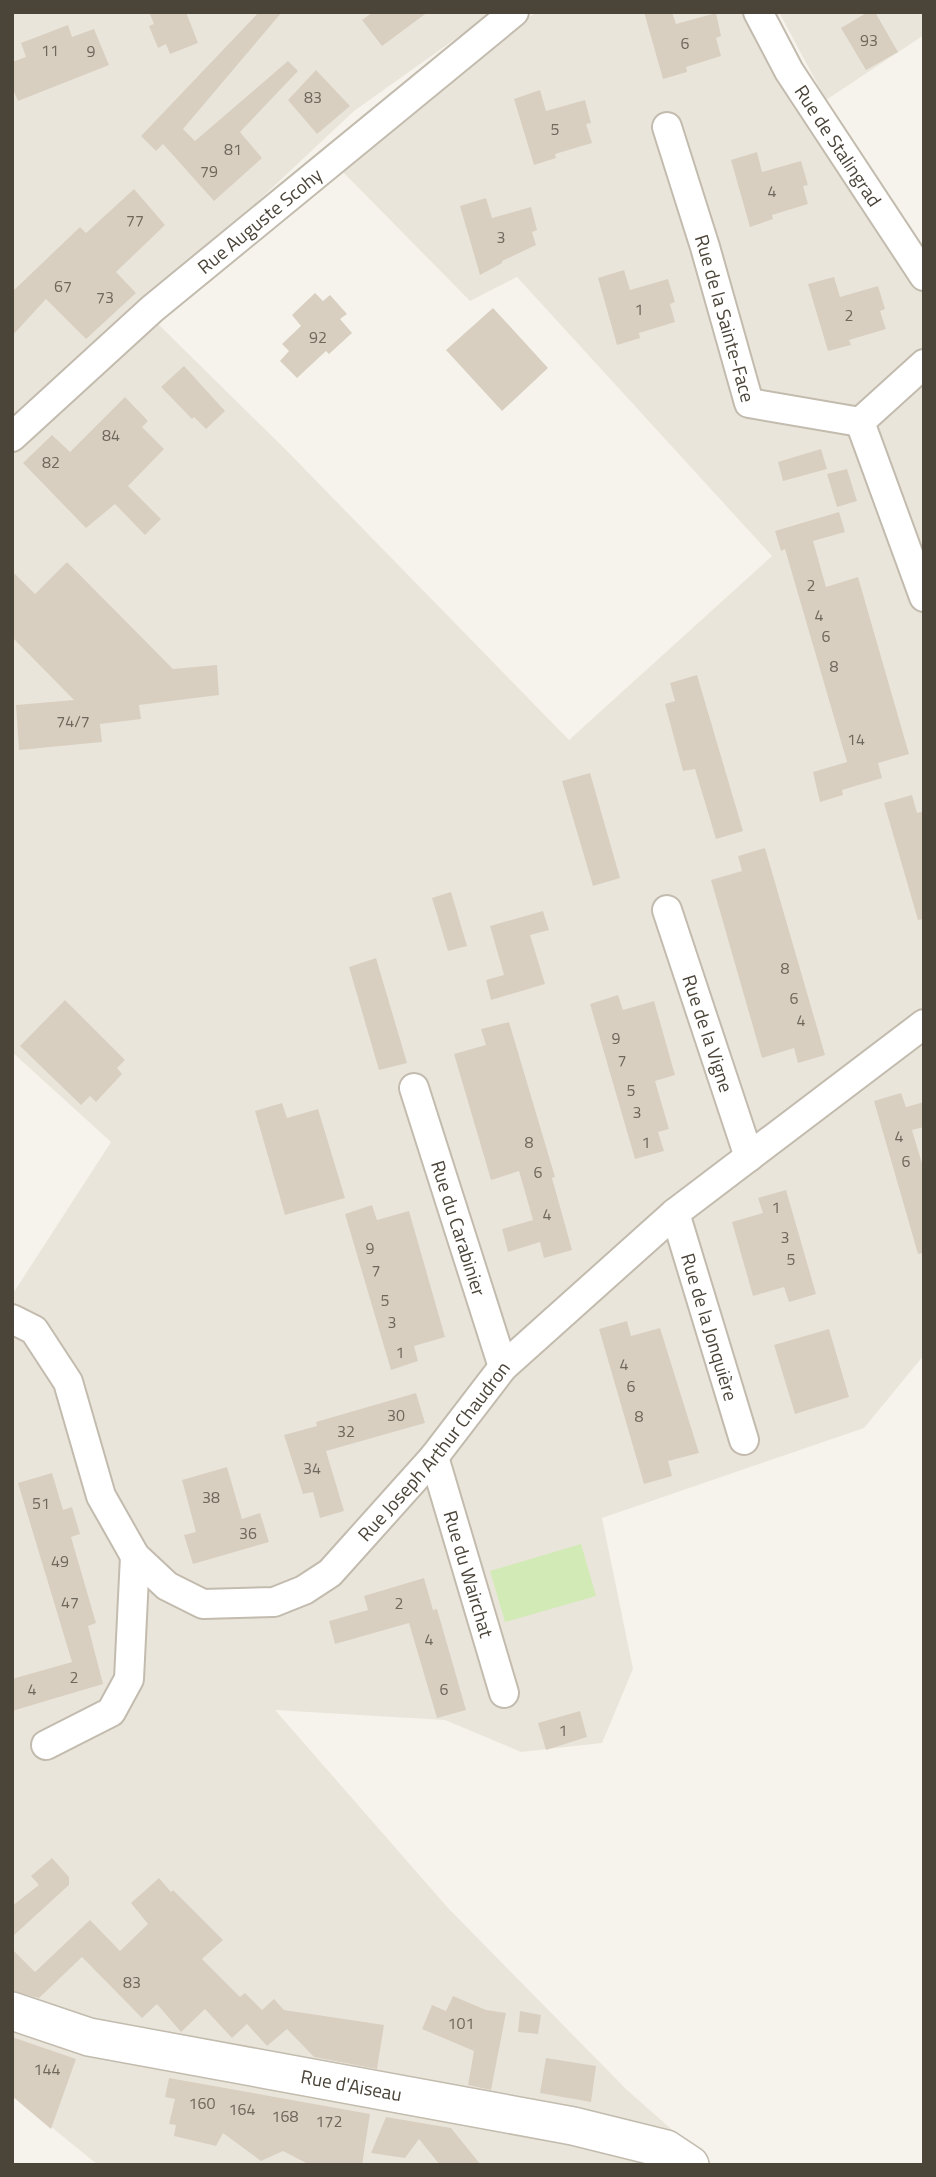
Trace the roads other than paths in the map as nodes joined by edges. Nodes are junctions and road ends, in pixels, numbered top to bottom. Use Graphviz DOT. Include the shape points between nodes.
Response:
graph roads {
  1 [pos="514,12"];
  2 [pos="758,12"];
  3 [pos="667,127"];
  4 [pos="924,276"];
  5 [pos="924,364"];
  6 [pos="860,422"];
  7 [pos="12,437"];
  8 [pos="924,597"];
  9 [pos="667,909"];
  10 [pos="924,1024"];
  11 [pos="414,1088"];
  12 [pos="749,1157"];
  13 [pos="675,1213"];
  14 [pos="12,1319"];
  15 [pos="503,1367"];
  16 [pos="744,1440"];
  17 [pos="434,1457"];
  18 [pos="135,1556"];
  19 [pos="504,1693"];
  20 [pos="46,1745"];
  21 [pos="12,2011"];
  22 [pos="690,2165"];
  1 -- 7 [label="street, Rue Auguste Scohy" via="152,309"];
  2 -- 4 [label="street, Rue de Stalingrad" via="789,71"];
  3 -- 6 [label="street, Rue de la Sainte-Face" via="749,403"];
  5 -- 6 [label="street"];
  6 -- 8 [label="street"];
  9 -- 12 [label="street, Rue de la Vigne"];
  10 -- 12 [label="street, Rue Joseph Arthur Chaudron"];
  11 -- 15 [label="street, Rue du Carabinier"];
  12 -- 13 [label="street, Rue Joseph Arthur Chaudron"];
  13 -- 15 [label="street, Rue Joseph Arthur Chaudron"];
  13 -- 16 [label="street, Rue de la Jonquière"];
  14 -- 18 [label="street, Rue Joseph Arthur Chaudron" via="34,1330 68,1382 101,1496"];
  15 -- 17 [label="street, Rue Joseph Arthur Chaudron"];
  17 -- 18 [label="street, Rue Joseph Arthur Chaudron" via="330,1573 274,1602 203,1604 167,1586"];
  17 -- 19 [label="street, Rue du Wairchat"];
  18 -- 20 [label="street" via="129,1679 111,1712"];
  21 -- 22 [label="street, Rue d'Aiseau" via="89,2036 573,2126 666,2149"];
}
